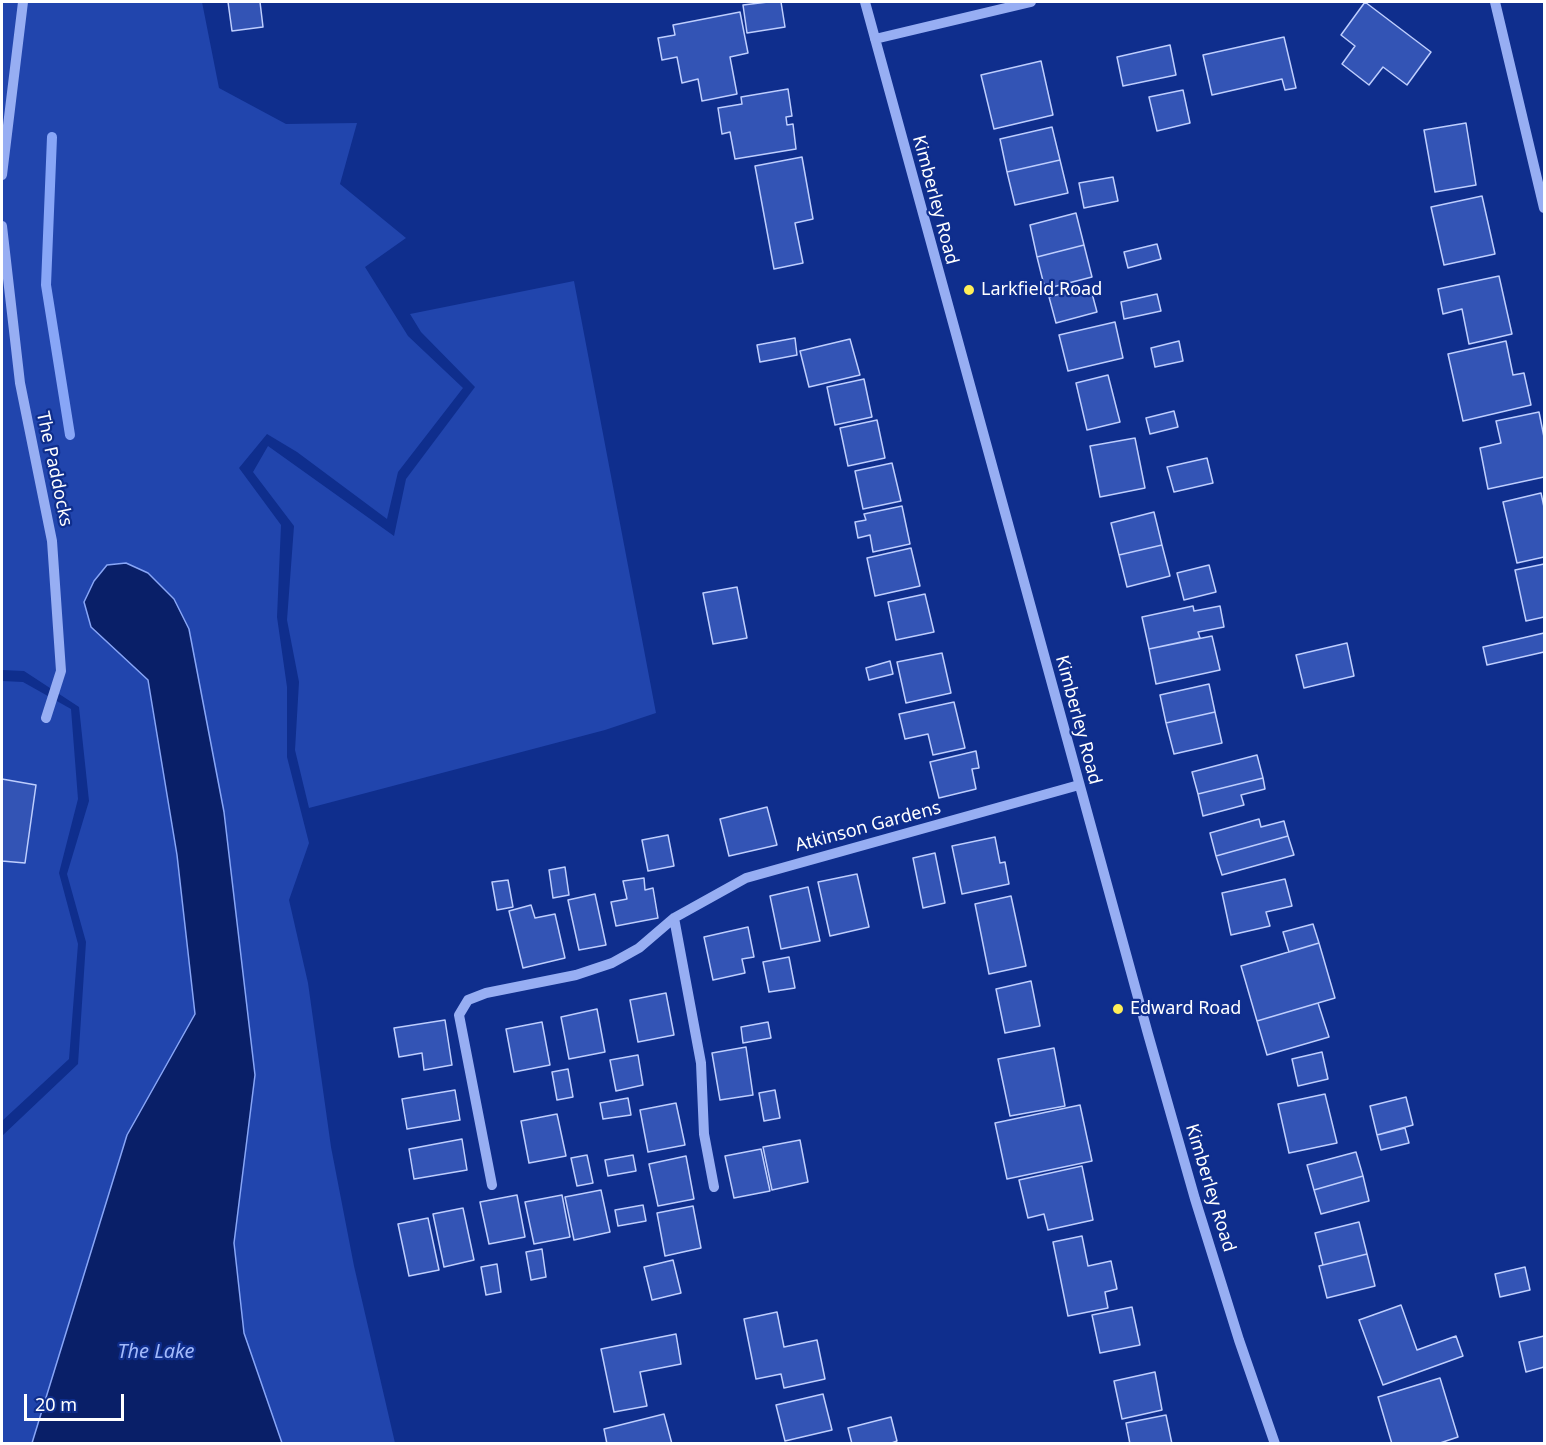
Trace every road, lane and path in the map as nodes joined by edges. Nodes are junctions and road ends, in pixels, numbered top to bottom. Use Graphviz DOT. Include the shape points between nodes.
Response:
graph roads {
  1 [pos="23,2"];
  2 [pos="864,2"];
  3 [pos="1031,2"];
  4 [pos="1495,2"];
  5 [pos="874,39"];
  6 [pos="2,175"];
  7 [pos="1545,208"];
  8 [pos="2,226"];
  9 [pos="46,718"];
  10 [pos="1079,785"];
  11 [pos="674,918"];
  12 [pos="492,1185"];
  13 [pos="714,1187"];
  14 [pos="1275,1443"];
  1 -- 6 [label="street"];
  2 -- 5 [label="street, Kimberley Road"];
  3 -- 5 [label="street"];
  4 -- 7 [label="street"];
  5 -- 10 [label="street, Kimberley Road"];
  8 -- 9 [label="street, The Paddocks" via="20,383 52,541 61,671"];
  10 -- 11 [label="street, Atkinson Gardens" via="746,878"];
  10 -- 14 [label="street, Kimberley Road" via="1195,1199"];
  11 -- 12 [label="street, Atkinson Gardens" via="639,948 612,963 468,1000 459,1015"];
  11 -- 13 [label="street" via="701,1063 704,1134"];
}
